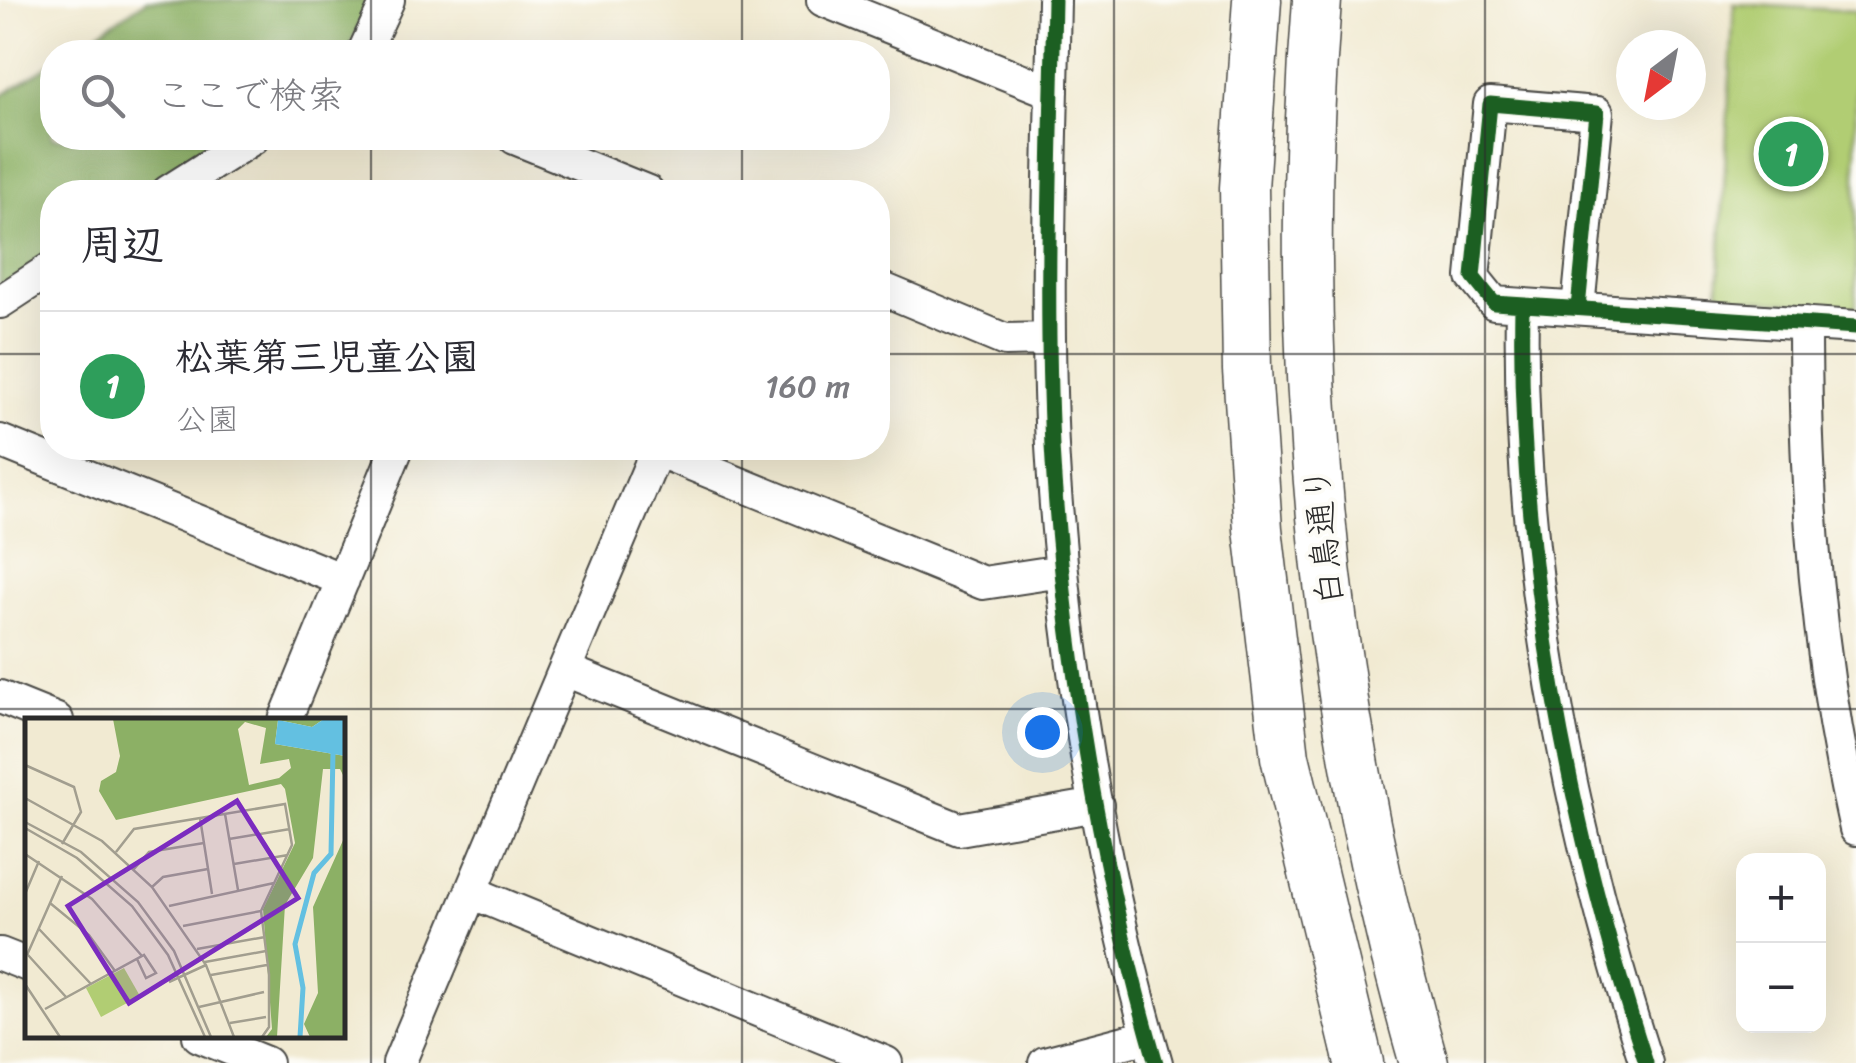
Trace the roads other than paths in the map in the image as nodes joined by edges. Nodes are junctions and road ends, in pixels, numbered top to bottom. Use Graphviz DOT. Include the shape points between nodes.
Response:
graph roads {
  1 [pos="388,0"];
  2 [pos="823,0"];
  3 [pos="1054,0"];
  4 [pos="1257,0"];
  5 [pos="1317,0"];
  6 [pos="370,40"];
  7 [pos="1052,92"];
  8 [pos="234,150"];
  9 [pos="545,150"];
  10 [pos="187,180"];
  11 [pos="618,180"];
  12 [pos="40,276"];
  13 [pos="890,292"];
  14 [pos="0,302"];
  15 [pos="1522,304"];
  16 [pos="1578,308"];
  17 [pos="1805,323"];
  18 [pos="1856,326"];
  19 [pos="1049,339"];
  20 [pos="0,441"];
  21 [pos="40,457"];
  22 [pos="47,460"];
  23 [pos="393,460"];
  24 [pos="650,460"];
  25 [pos="681,460"];
  26 [pos="1062,571"];
  27 [pos="343,580"];
  28 [pos="565,670"];
  29 [pos="0,697"];
  30 [pos="52,718"];
  31 [pos="287,718"];
  32 [pos="1097,805"];
  33 [pos="1856,829"];
  34 [pos="471,892"];
  35 [pos="0,954"];
  36 [pos="25,964"];
  37 [pos="204,1038"];
  38 [pos="1152,1049"];
  39 [pos="266,1063"];
  40 [pos="399,1063"];
  41 [pos="886,1063"];
  42 [pos="1046,1063"];
  43 [pos="1359,1063"];
  44 [pos="1424,1063"];
  45 [pos="1646,1063"];
  1 -- 6 [label="street"];
  2 -- 7 [label="street"];
  3 -- 7 [label="street"];
  4 -- 43 [label="main road, 白鳥通り" via="1244,188 1258,529 1286,757"];
  5 -- 44 [label="main road, 白鳥通り" via="1306,188 1308,365 1320,536 1350,752 1390,944"];
  7 -- 19 [label="street"];
  8 -- 10 [label="street"];
  9 -- 11 [label="street"];
  12 -- 14 [label="street"];
  13 -- 19 [label="street" via="1005,340"];
  15 -- 16 [label="street"];
  15 -- 16 [label="street" via="1494,303 1473,276 1490,104 1597,114"];
  15 -- 45 [label="street" via="1520,385 1538,591 1588,846"];
  16 -- 17 [label="street"];
  17 -- 18 [label="street"];
  17 -- 33 [label="street" via="1806,479 1818,604 1835,736"];
  19 -- 26 [label="street"];
  20 -- 21 [label="street"];
  22 -- 27 [label="street"];
  23 -- 27 [label="street"];
  24 -- 28 [label="street"];
  25 -- 26 [label="street" via="983,583"];
  26 -- 32 [label="street"];
  27 -- 31 [label="street"];
  28 -- 32 [label="street" via="959,829"];
  28 -- 34 [label="street"];
  29 -- 30 [label="street"];
  32 -- 38 [label="street"];
  34 -- 40 [label="street"];
  34 -- 41 [label="street"];
  35 -- 36 [label="street"];
  37 -- 39 [label="street"];
  38 -- 42 [label="street"];
}
